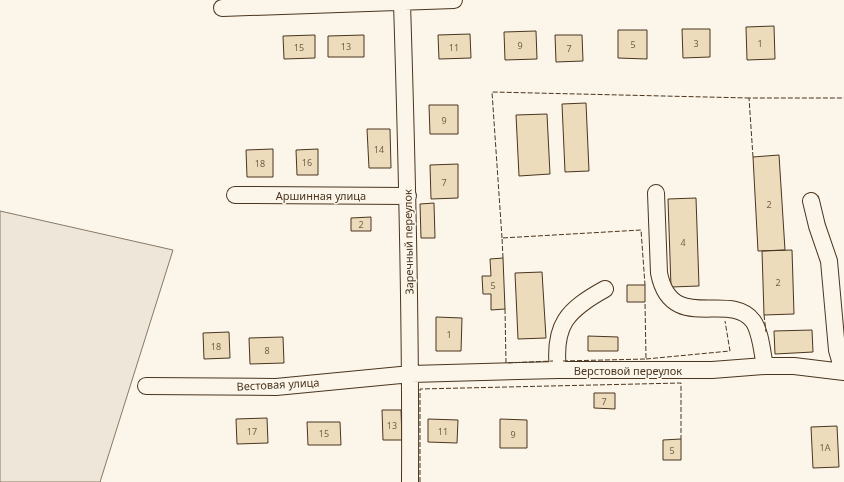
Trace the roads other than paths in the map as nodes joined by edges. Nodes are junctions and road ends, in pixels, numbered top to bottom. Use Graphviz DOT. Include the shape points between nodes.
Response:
graph roads {
  1 [pos="454,0"];
  2 [pos="402,3"];
  3 [pos="222,8"];
  4 [pos="656,193"];
  5 [pos="235,195"];
  6 [pos="408,196"];
  7 [pos="811,201"];
  8 [pos="605,289"];
  9 [pos="765,366"];
  10 [pos="558,370"];
  11 [pos="844,371"];
  12 [pos="411,374"];
  13 [pos="146,386"];
  14 [pos="410,482"];
  1 -- 2 [label="street"];
  2 -- 3 [label="street"];
  2 -- 6 [label="street, Заречный переулок"];
  4 -- 9 [label="street" via="659,273 664,290 680,305 737,311 746,315 754,322 760,336"];
  5 -- 6 [label="street, Аршинная улица"];
  6 -- 12 [label="street, Заречный переулок"];
  7 -- 11 [label="street" via="829,261 837,350"];
  8 -- 10 [label="street" via="577,306 566,319 559,332"];
  9 -- 10 [label="street, Верстовой переулок" via="712,370"];
  9 -- 11 [label="street, Верстовой переулок"];
  10 -- 12 [label="street, Верстовой переулок"];
  12 -- 13 [label="street, Вестовая улица" via="276,387"];
  12 -- 14 [label="street, Заречный переулок"];
}
